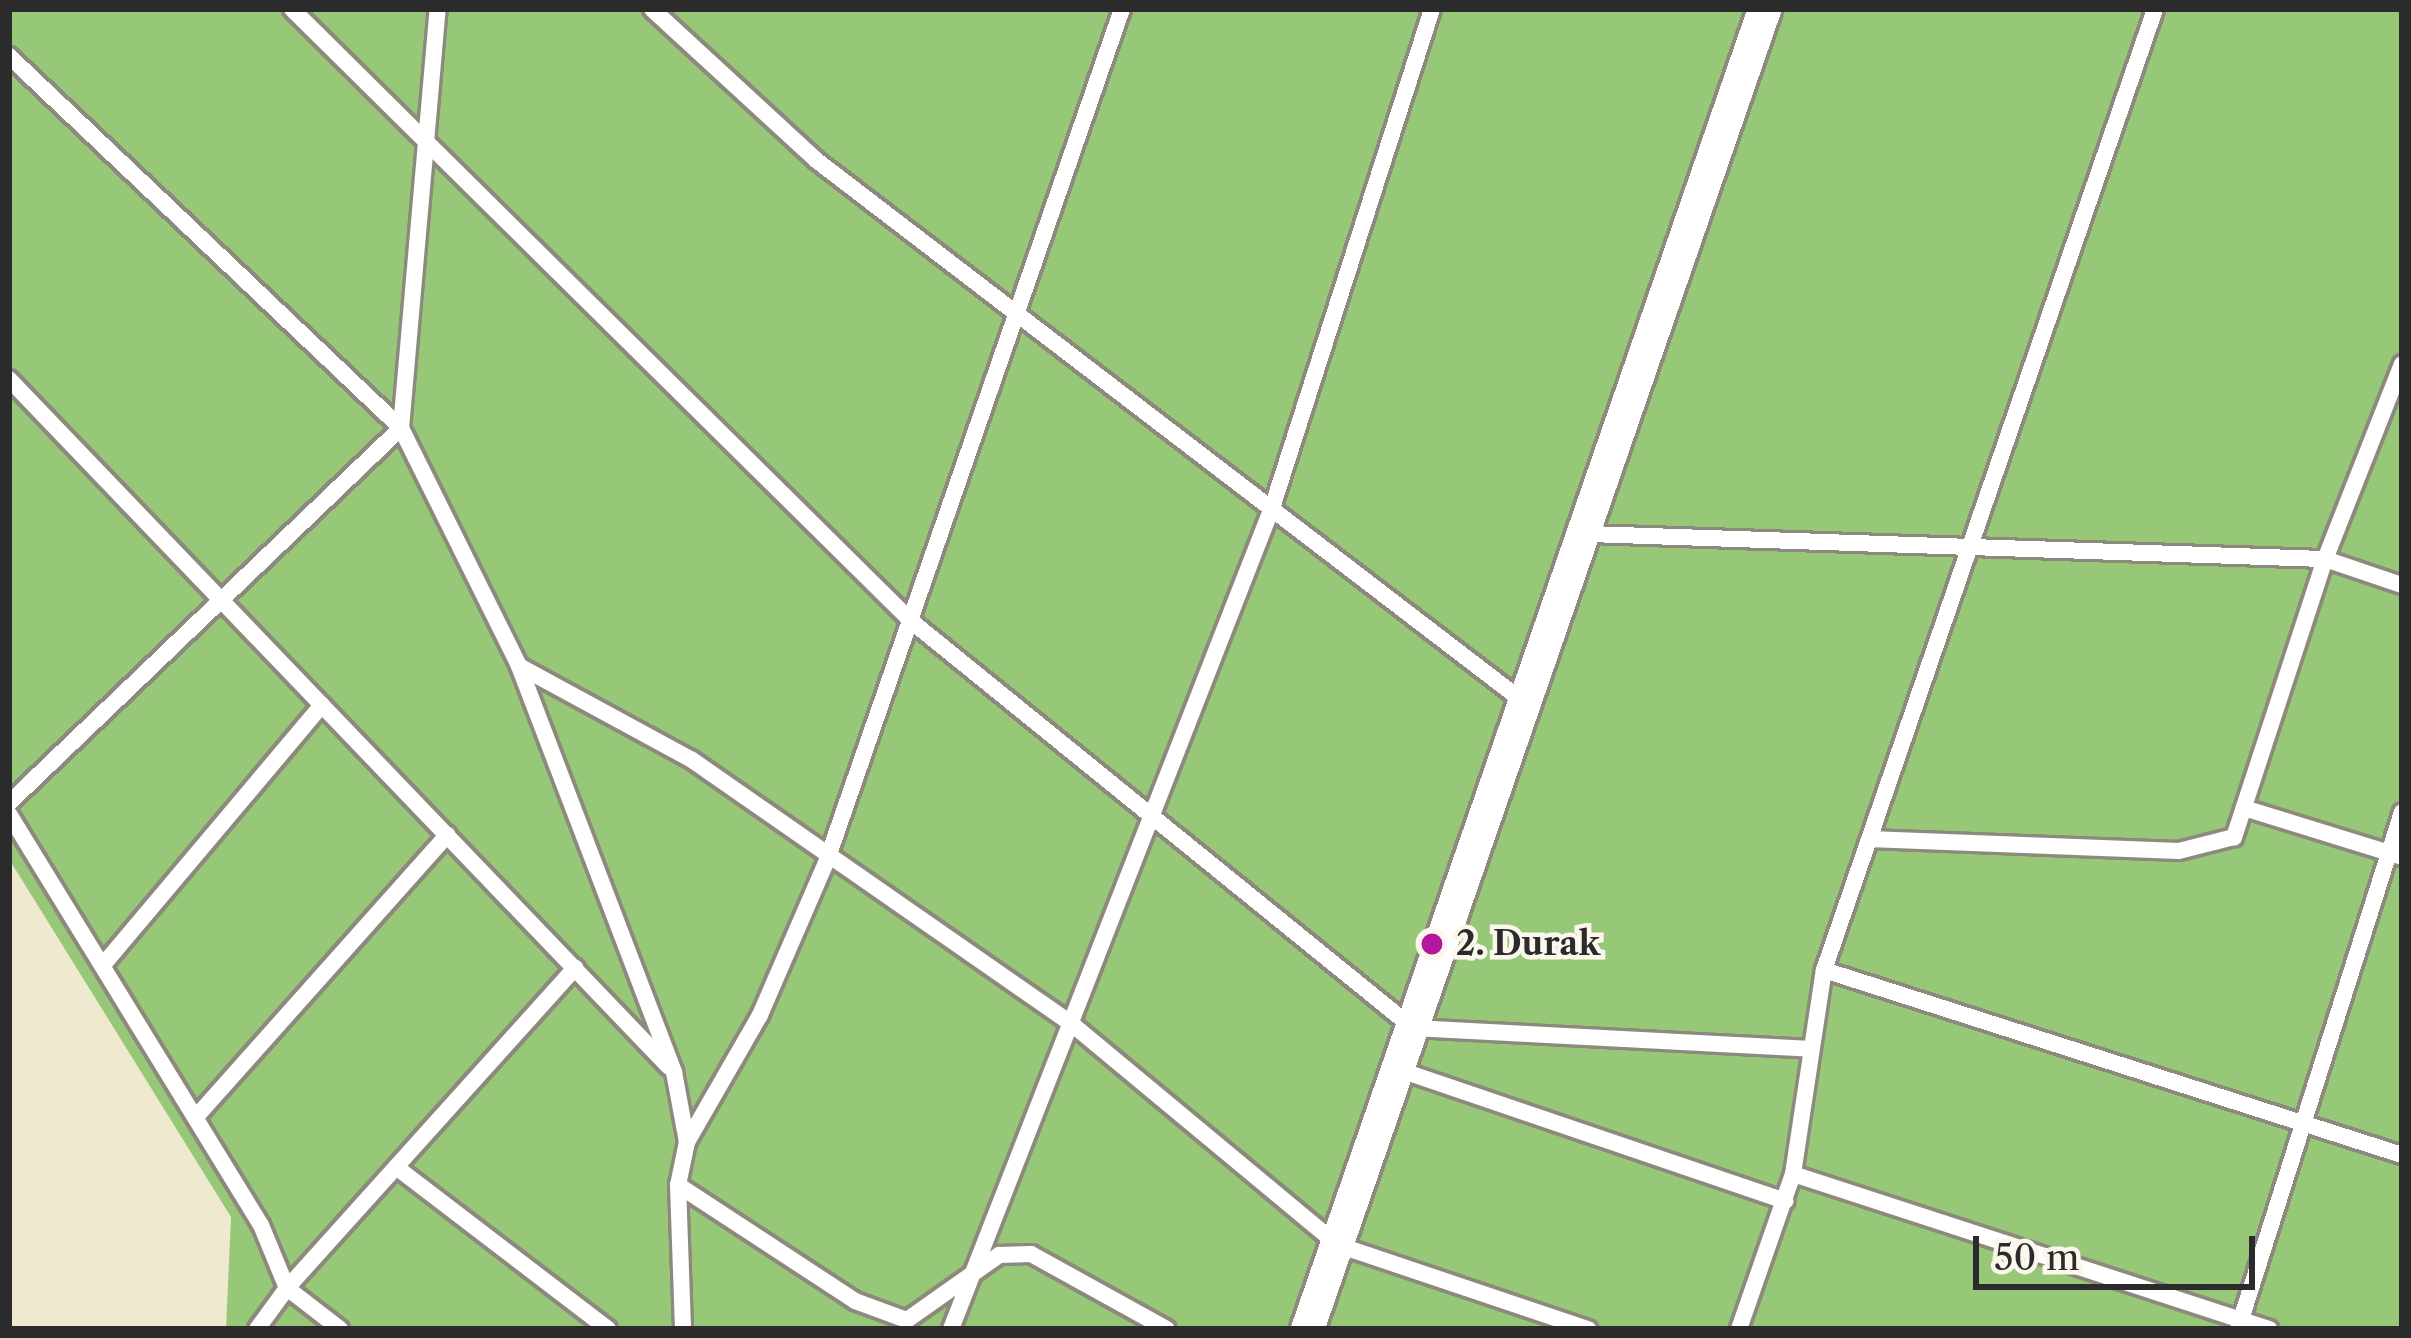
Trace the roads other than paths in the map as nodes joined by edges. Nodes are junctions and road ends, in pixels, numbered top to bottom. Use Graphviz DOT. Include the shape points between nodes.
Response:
graph roads {
  1 [pos="292,9"];
  2 [pos="438,9"];
  3 [pos="652,9"];
  4 [pos="1121,9"];
  5 [pos="1432,9"];
  6 [pos="1764,9"];
  7 [pos="2155,9"];
  8 [pos="9,56"];
  9 [pos="432,148"];
  10 [pos="1016,315"];
  11 [pos="2402,364"];
  12 [pos="9,379"];
  13 [pos="401,428"];
  14 [pos="1272,508"];
  15 [pos="1589,533"];
  16 [pos="1969,550"];
  17 [pos="2325,559"];
  18 [pos="2402,585"];
  19 [pos="222,600"];
  20 [pos="911,622"];
  21 [pos="519,667"];
  22 [pos="322,705"];
  23 [pos="1531,707"];
  24 [pos="9,803"];
  25 [pos="2244,808"];
  26 [pos="2402,812"];
  27 [pos="9,814"];
  28 [pos="1154,821"];
  29 [pos="447,836"];
  30 [pos="1869,839"];
  31 [pos="2396,855"];
  32 [pos="827,860"];
  33 [pos="103,965"];
  34 [pos="575,968"];
  35 [pos="1824,970"];
  36 [pos="1073,1025"];
  37 [pos="1413,1028"];
  38 [pos="1810,1049"];
  39 [pos="1403,1071"];
  40 [pos="674,1072"];
  41 [pos="196,1117"];
  42 [pos="2303,1123"];
  43 [pos="687,1142"];
  44 [pos="2402,1155"];
  45 [pos="396,1167"];
  46 [pos="1793,1174"];
  47 [pos="678,1185"];
  48 [pos="1785,1202"];
  49 [pos="1338,1245"];
  50 [pos="287,1288"];
  51 [pos="965,1289"];
  52 [pos="1126,1310"];
  53 [pos="2240,1324"];
  54 [pos="257,1329"];
  55 [pos="340,1329"];
  56 [pos="608,1329"];
  57 [pos="683,1329"];
  58 [pos="951,1329"];
  59 [pos="1119,1329"];
  60 [pos="1167,1329"];
  61 [pos="1307,1329"];
  62 [pos="1588,1329"];
  63 [pos="1739,1329"];
  64 [pos="2270,1329"];
  1 -- 9 [label="lane"];
  2 -- 9 [label="lane"];
  3 -- 10 [label="lane" via="816,160"];
  4 -- 10 [label="lane"];
  5 -- 14 [label="lane"];
  6 -- 15 [label="street"];
  7 -- 16 [label="lane"];
  8 -- 13 [label="lane"];
  9 -- 13 [label="lane"];
  9 -- 20 [label="lane"];
  10 -- 14 [label="lane"];
  10 -- 20 [label="lane"];
  11 -- 17 [label="lane"];
  12 -- 19 [label="lane"];
  13 -- 19 [label="lane"];
  13 -- 21 [label="lane"];
  14 -- 23 [label="lane"];
  14 -- 28 [label="lane"];
  15 -- 16 [label="lane"];
  15 -- 23 [label="street"];
  16 -- 17 [label="lane"];
  16 -- 30 [label="lane"];
  17 -- 18 [label="lane"];
  17 -- 25 [label="lane"];
  19 -- 22 [label="lane"];
  19 -- 24 [label="lane"];
  20 -- 28 [label="lane"];
  20 -- 32 [label="lane"];
  21 -- 32 [label="lane" via="692,760"];
  21 -- 40 [label="lane"];
  22 -- 29 [label="lane"];
  22 -- 33 [label="lane"];
  23 -- 37 [label="street"];
  25 -- 30 [label="lane" via="2234,837 2207,850"];
  25 -- 31 [label="lane"];
  26 -- 31 [label="lane"];
  27 -- 33 [label="lane"];
  28 -- 36 [label="lane"];
  28 -- 37 [label="lane"];
  29 -- 34 [label="lane"];
  29 -- 41 [label="lane"];
  30 -- 35 [label="lane"];
  31 -- 42 [label="lane"];
  32 -- 36 [label="lane"];
  32 -- 43 [label="lane" via="760,1015"];
  33 -- 41 [label="lane"];
  34 -- 40 [label="lane"];
  34 -- 45 [label="lane"];
  35 -- 38 [label="lane"];
  35 -- 42 [label="lane"];
  36 -- 49 [label="lane"];
  36 -- 51 [label="lane"];
  37 -- 38 [label="lane"];
  37 -- 39 [label="street"];
  38 -- 46 [label="lane"];
  39 -- 48 [label="lane"];
  39 -- 49 [label="street"];
  40 -- 43 [label="lane"];
  41 -- 50 [label="lane"];
  42 -- 44 [label="lane"];
  42 -- 53 [label="lane"];
  43 -- 47 [label="lane"];
  45 -- 50 [label="lane"];
  45 -- 56 [label="lane"];
  46 -- 48 [label="lane"];
  46 -- 53 [label="lane"];
  47 -- 51 [label="lane" via="890,1314 907,1320"];
  47 -- 57 [label="lane"];
  48 -- 63 [label="lane"];
  49 -- 61 [label="street"];
  49 -- 62 [label="lane"];
  50 -- 54 [label="lane"];
  50 -- 55 [label="lane"];
  51 -- 52 [label="lane" via="999,1256 1031,1254"];
  51 -- 58 [label="lane"];
  52 -- 59 [label="lane"];
  52 -- 60 [label="lane"];
  53 -- 64 [label="lane"];
}
